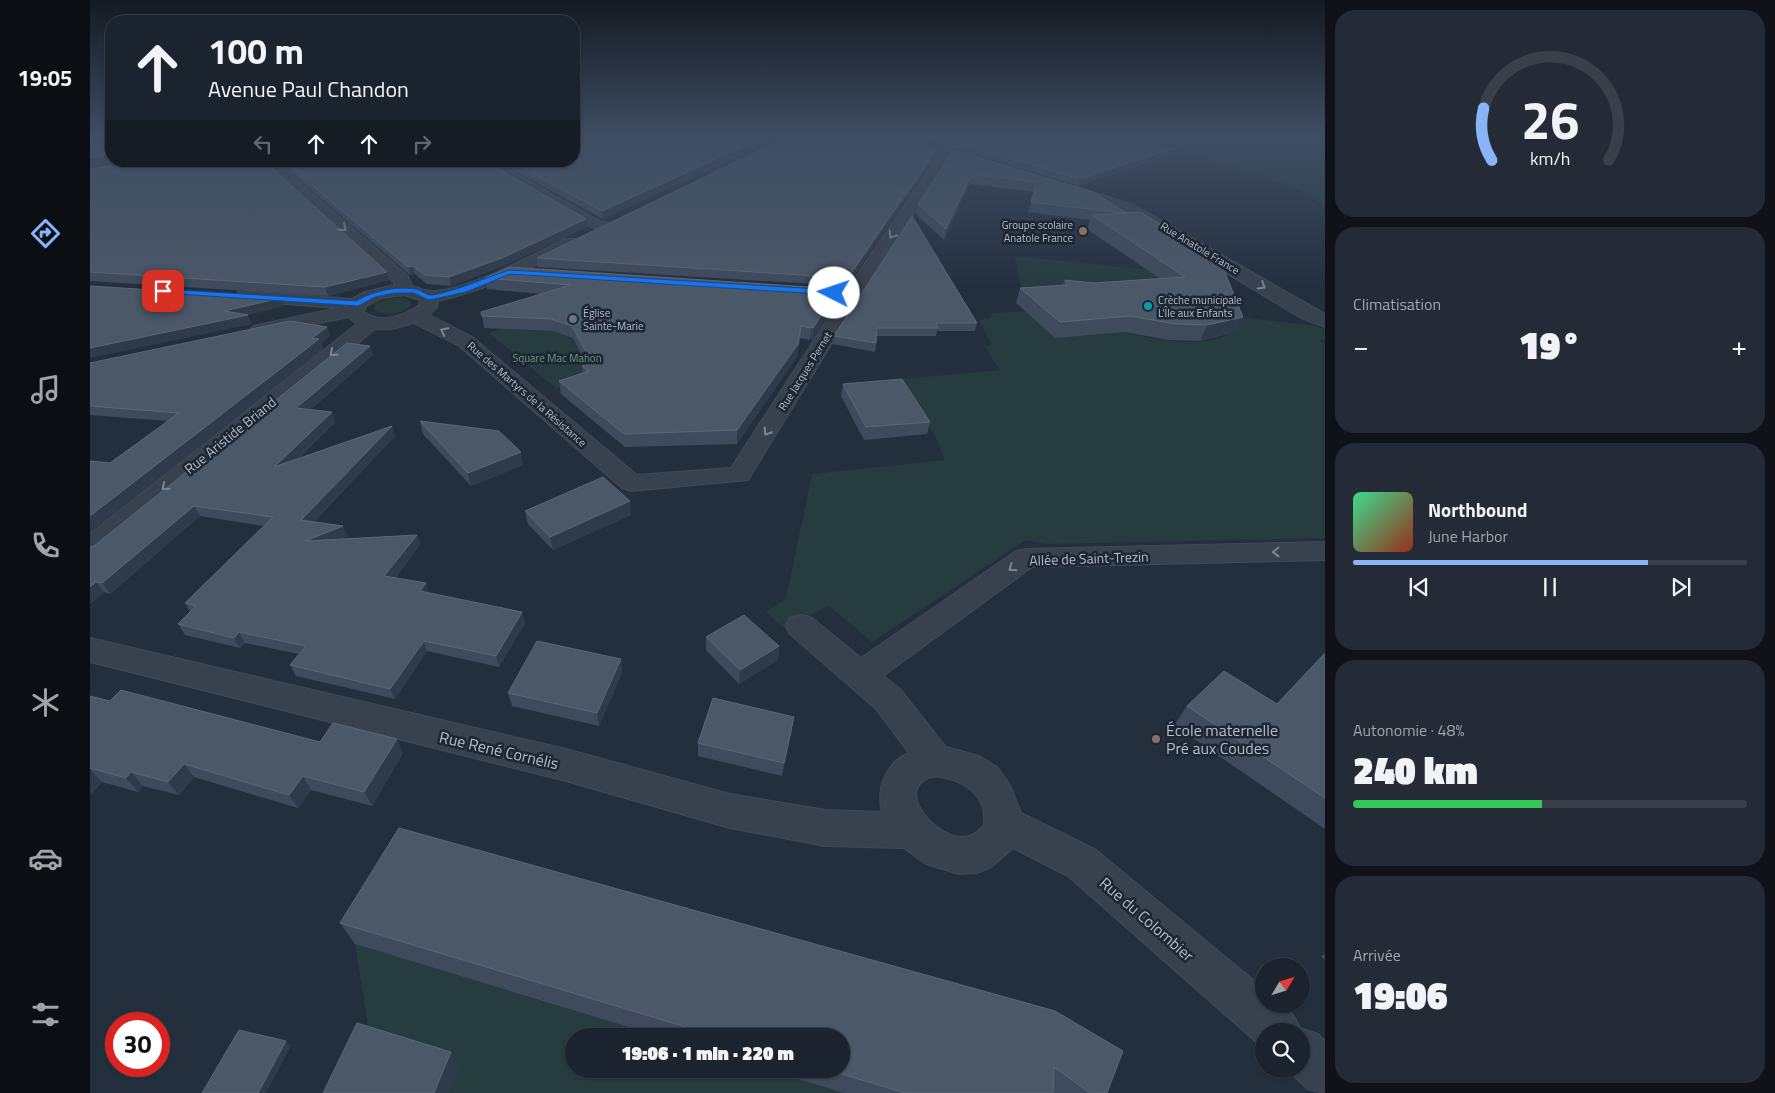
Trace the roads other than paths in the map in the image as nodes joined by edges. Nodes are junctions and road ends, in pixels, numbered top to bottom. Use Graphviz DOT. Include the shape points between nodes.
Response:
graph roads {
  1 [pos="297,187"];
  2 [pos="529,187"];
  3 [pos="919,187"];
  4 [pos="1064,187"];
  5 [pos="622,218"];
  6 [pos="604,226"];
  7 [pos="510,272"];
  8 [pos="549,274"];
  9 [pos="404,290"];
  10 [pos="231,295"];
  11 [pos="429,298"];
  12 [pos="361,312"];
  13 [pos="415,316"];
  14 [pos="1325,321"];
  15 [pos="246,333"];
  16 [pos="631,483"];
  17 [pos="90,548"];
  18 [pos="1325,551"];
  19 [pos="801,626"];
  20 [pos="90,650"];
  21 [pos="859,676"];
  22 [pos="936,761"];
  23 [pos="1004,824"];
  24 [pos="910,830"];
  25 [pos="1269,1023"];
  26 [pos="1310,1060"];
  27 [pos="1325,1072"];
  1 -- 9 [label="street, one-way" via="402,280"];
  2 -- 6 [label="street" via="592,223"];
  3 -- 16 [label="street, Rue Jacques Pernet, one-way" via="843,293 739,475"];
  4 -- 14 [label="street, Rue Anatole France, one-way" via="1130,208"];
  5 -- 6 [label="street"];
  6 -- 7 [label="street"];
  7 -- 8 [label="street"];
  7 -- 11 [label="street" via="464,290"];
  9 -- 11 [label="street"];
  9 -- 12 [label="street" via="372,295"];
  10 -- 12 [label="street"];
  11 -- 13 [label="street" via="428,308"];
  12 -- 13 [label="street" via="392,322"];
  12 -- 15 [label="street"];
  12 -- 17 [label="street, Rue Aristide Briand, one-way"];
  16 -- 13 [label="street, Rue des Martyrs de la Résistance, one-way" via="465,341"];
  18 -- 21 [label="street, Allée de Saint-Trezin, one-way" via="1026,558"];
  19 -- 21 [label="street"];
  20 -- 24 [label="street, Rue René Cornélis" via="566,766 730,811 825,828"];
  21 -- 22 [label="street" via="888,699"];
  22 -- 23 [label="street" via="956,763 976,772 992,787 1002,805"];
  22 -- 24 [label="street" via="918,766 904,777 898,792 900,812"];
  23 -- 24 [label="street" via="995,842 977,854 954,855 930,846"];
  23 -- 25 [label="street, Rue du Colombier" via="1082,863"];
  26 -- 27 [label="street"];
}
